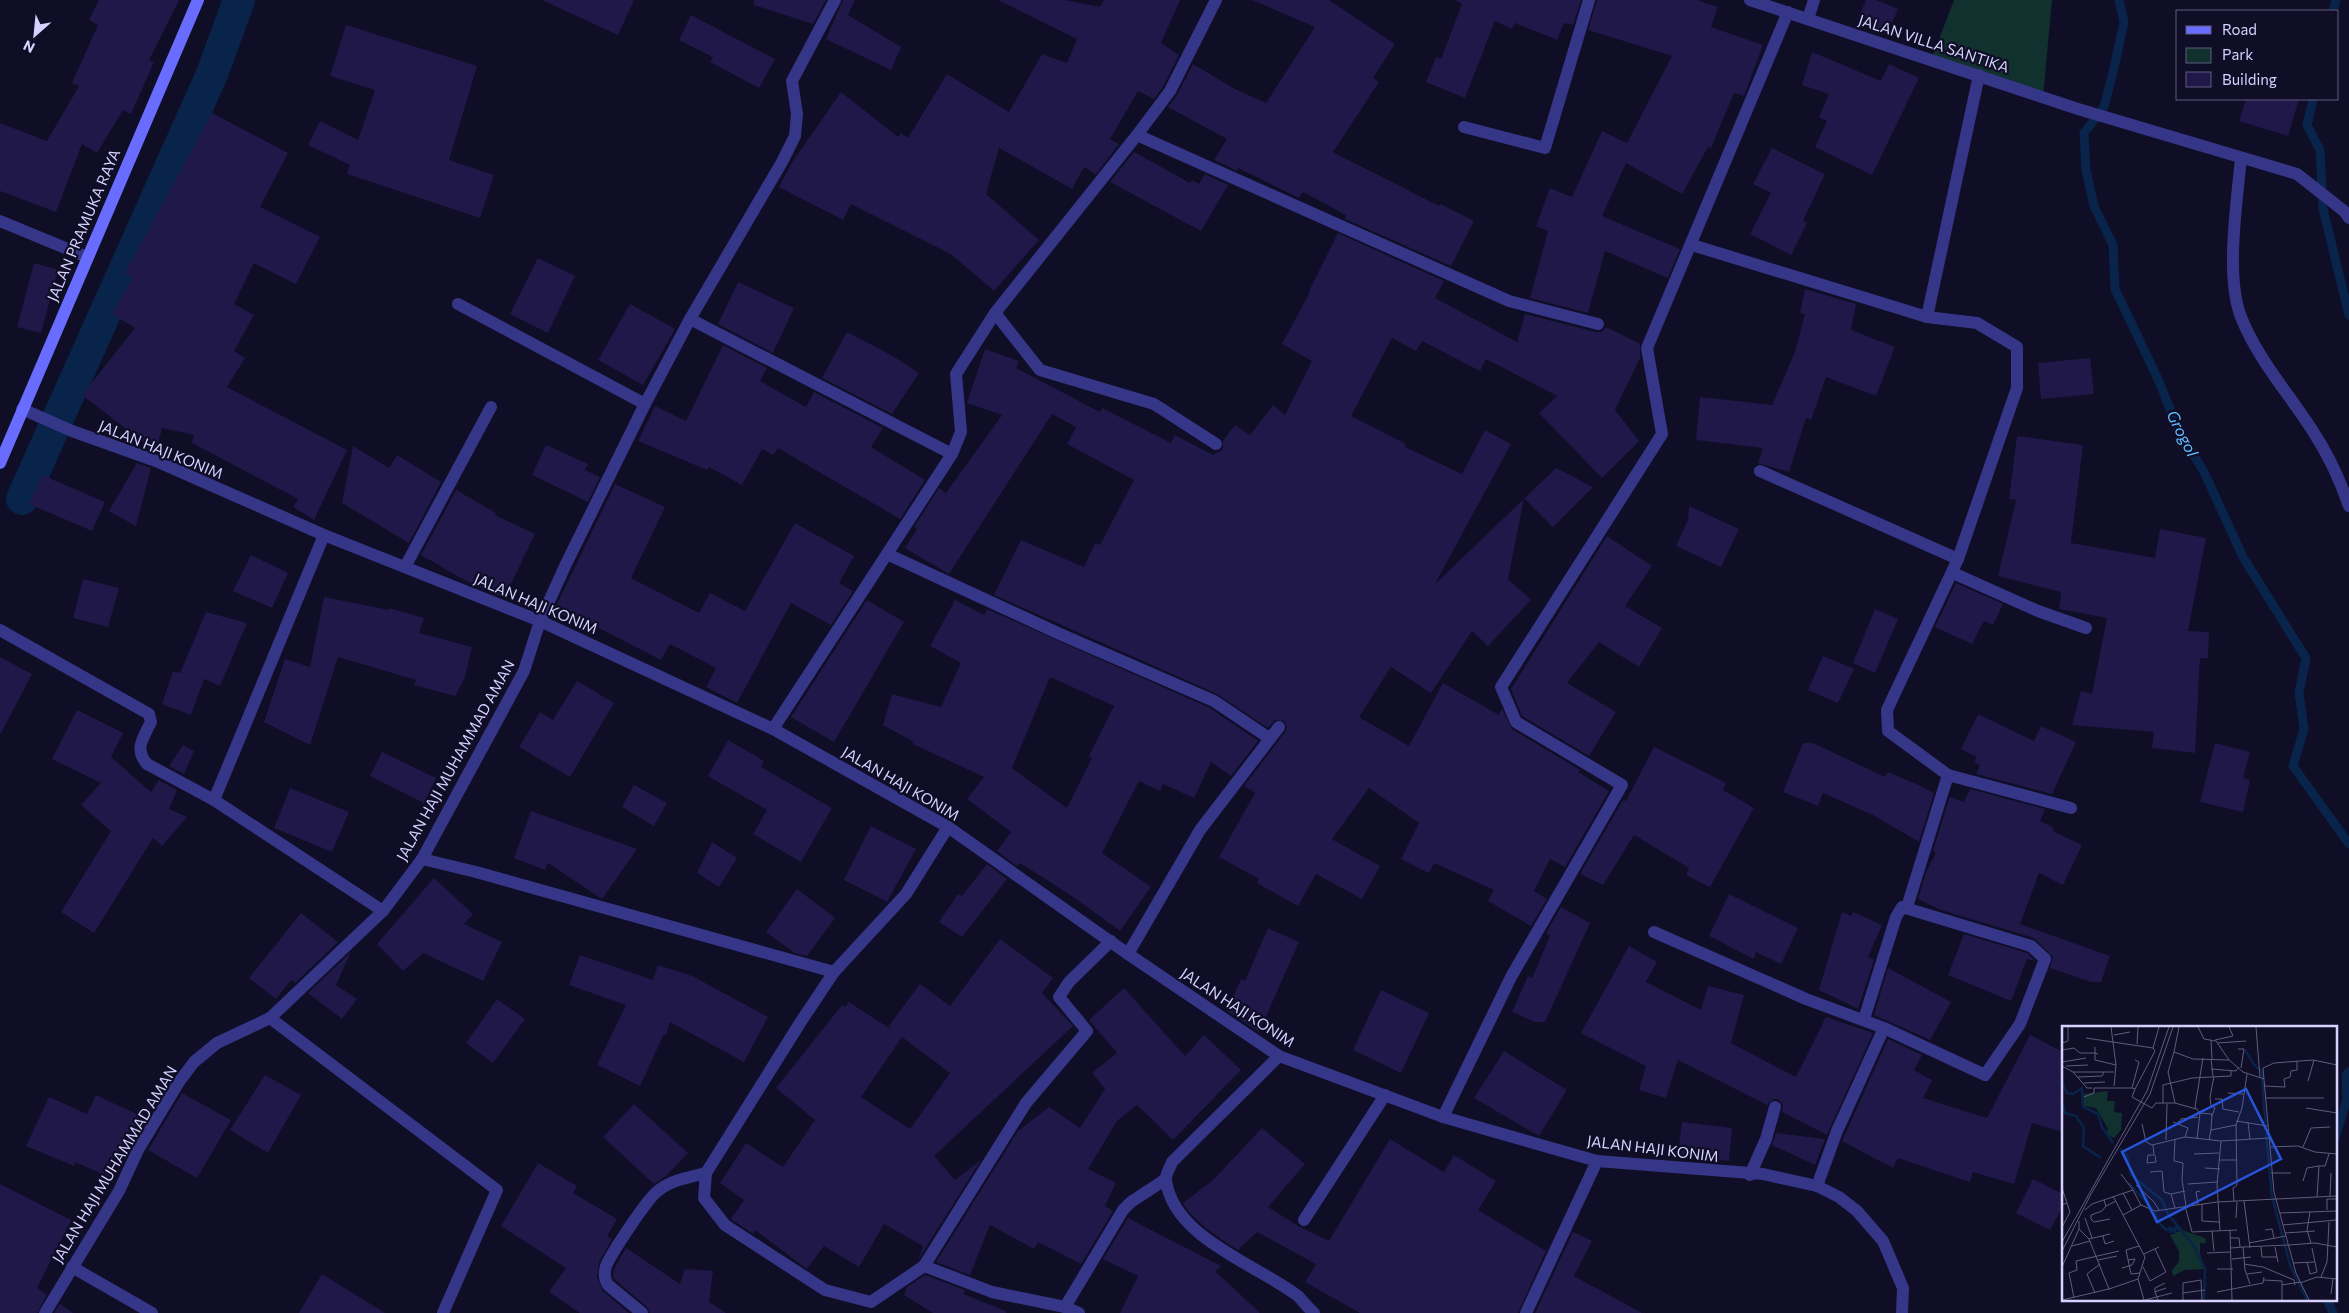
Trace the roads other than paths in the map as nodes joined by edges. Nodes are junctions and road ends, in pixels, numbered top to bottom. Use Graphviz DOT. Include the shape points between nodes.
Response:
graph roads {
  1 [pos="198,0"];
  2 [pos="835,0"];
  3 [pos="1216,0"];
  4 [pos="1589,0"];
  5 [pos="1750,0"];
  6 [pos="1814,0"];
  7 [pos="1788,12"];
  8 [pos="1808,19"];
  9 [pos="1979,75"];
  10 [pos="1464,127"];
  11 [pos="1137,135"];
  12 [pos="2241,158"];
  13 [pos="2347,214"];
  14 [pos="0,221"];
  15 [pos="1692,245"];
  16 [pos="87,257"];
  17 [pos="458,304"];
  18 [pos="995,313"];
  19 [pos="1927,317"];
  20 [pos="690,319"];
  21 [pos="1598,324"];
  22 [pos="645,404"];
  23 [pos="491,407"];
  24 [pos="27,411"];
  25 [pos="1216,444"];
  26 [pos="952,454"];
  27 [pos="0,463"];
  28 [pos="1760,471"];
  29 [pos="2349,506"];
  30 [pos="324,535"];
  31 [pos="886,554"];
  32 [pos="1958,559"];
  33 [pos="405,567"];
  34 [pos="1953,573"];
  35 [pos="540,621"];
  36 [pos="2086,628"];
  37 [pos="0,630"];
  38 [pos="1279,726"];
  39 [pos="773,729"];
  40 [pos="1269,738"];
  41 [pos="1948,776"];
  42 [pos="214,800"];
  43 [pos="2071,808"];
  44 [pos="948,827"];
  45 [pos="422,859"];
  46 [pos="1907,907"];
  47 [pos="383,911"];
  48 [pos="1654,932"];
  49 [pos="1111,941"];
  50 [pos="1128,954"];
  51 [pos="834,972"];
  52 [pos="270,1018"];
  53 [pos="1864,1019"];
  54 [pos="1884,1028"];
  55 [pos="1279,1056"];
  56 [pos="1385,1095"];
  57 [pos="1775,1108"];
  58 [pos="1443,1117"];
  59 [pos="1597,1161"];
  60 [pos="706,1173"];
  61 [pos="1750,1175"];
  62 [pos="1166,1179"];
  63 [pos="1817,1186"];
  64 [pos="1304,1220"];
  65 [pos="924,1266"];
  66 [pos="72,1267"];
  67 [pos="870,1307"];
  68 [pos="1065,1307"];
  69 [pos="44,1313"];
  70 [pos="152,1313"];
  71 [pos="443,1313"];
  72 [pos="642,1313"];
  73 [pos="1079,1313"];
  74 [pos="1314,1313"];
  75 [pos="1526,1313"];
  76 [pos="1902,1313"];
  1 -- 16 [label="street, JALAN PRAMUKA RAYA"];
  2 -- 20 [label="street, JALAN HAJI MUHAMMAD AMAN" via="792,81 797,114 795,136"];
  3 -- 11 [label="street" via="1170,91"];
  4 -- 10 [label="street" via="1545,148"];
  5 -- 7 [label="street, JALAN VILLA SANTIKA"];
  6 -- 8 [label="street"];
  7 -- 8 [label="street, JALAN VILLA SANTIKA"];
  7 -- 15 [label="street"];
  8 -- 9 [label="street, JALAN VILLA SANTIKA"];
  9 -- 12 [label="street, JALAN VILLA SANTIKA" via="2078,109"];
  9 -- 19 [label="street"];
  11 -- 18 [label="street"];
  11 -- 21 [label="street" via="1509,301"];
  12 -- 13 [label="street, JALAN VILLA SANTIKA" via="2297,174"];
  12 -- 29 [label="street" via="2234,260 2235,291 2241,317 2273,375 2314,433 2339,478"];
  14 -- 16 [label="street"];
  15 -- 19 [label="street"];
  15 -- 58 [label="street" via="1647,348 1662,434 1501,687 1516,722 1622,785 1511,976"];
  16 -- 24 [label="street, JALAN PRAMUKA RAYA"];
  17 -- 22 [label="street"];
  18 -- 25 [label="street" via="1040,370 1154,404"];
  18 -- 26 [label="street" via="956,374 961,432"];
  19 -- 32 [label="street" via="1977,323 2018,347 2017,388"];
  20 -- 22 [label="street, JALAN HAJI MUHAMMAD AMAN"];
  20 -- 26 [label="street"];
  22 -- 35 [label="street, JALAN HAJI MUHAMMAD AMAN"];
  23 -- 33 [label="street"];
  24 -- 27 [label="street, JALAN PRAMUKA RAYA"];
  24 -- 30 [label="street, JALAN HAJI KONIM" via="156,461"];
  26 -- 31 [label="street"];
  28 -- 32 [label="street"];
  30 -- 33 [label="street, JALAN HAJI KONIM"];
  30 -- 42 [label="street"];
  31 -- 39 [label="street"];
  31 -- 40 [label="street" via="1214,701"];
  32 -- 34 [label="street"];
  33 -- 35 [label="street, JALAN HAJI KONIM"];
  34 -- 36 [label="street" via="2038,611"];
  34 -- 41 [label="street" via="1887,710 1888,731"];
  35 -- 39 [label="street, JALAN HAJI KONIM"];
  35 -- 45 [label="street, JALAN HAJI MUHAMMAD AMAN" via="524,671"];
  37 -- 42 [label="street" via="149,714 151,722 139,748 140,756 147,764"];
  38 -- 40 [label="street"];
  39 -- 44 [label="street, JALAN HAJI KONIM"];
  40 -- 50 [label="street" via="1200,830"];
  41 -- 43 [label="street"];
  41 -- 46 [label="street"];
  42 -- 47 [label="street"];
  44 -- 49 [label="street, JALAN HAJI KONIM"];
  44 -- 51 [label="street" via="906,894"];
  45 -- 47 [label="street, JALAN HAJI MUHAMMAD AMAN"];
  45 -- 51 [label="street"];
  46 -- 53 [label="street" via="1901,907 1896,917"];
  46 -- 54 [label="street" via="2031,946 2045,960 2020,1024 1985,1075"];
  47 -- 52 [label="street, JALAN HAJI MUHAMMAD AMAN"];
  48 -- 53 [label="street" via="1806,999"];
  49 -- 50 [label="street, JALAN HAJI KONIM"];
  49 -- 65 [label="street" via="1069,982 1059,997 1087,1032 1026,1103"];
  50 -- 55 [label="street, JALAN HAJI KONIM"];
  51 -- 60 [label="street"];
  52 -- 66 [label="street, JALAN HAJI MUHAMMAD AMAN" via="217,1043 194,1062 138,1150 119,1191"];
  52 -- 71 [label="street" via="497,1190"];
  53 -- 54 [label="street"];
  54 -- 63 [label="street" via="1837,1131"];
  55 -- 56 [label="street, JALAN HAJI KONIM"];
  55 -- 62 [label="street" via="1172,1162"];
  56 -- 58 [label="street, JALAN HAJI KONIM"];
  56 -- 64 [label="street"];
  57 -- 61 [label="street"];
  58 -- 59 [label="street, JALAN HAJI KONIM"];
  59 -- 61 [label="street, JALAN HAJI KONIM"];
  59 -- 75 [label="street"];
  60 -- 67 [label="street" via="704,1198 725,1226 825,1290"];
  60 -- 72 [label="street" via="673,1182 658,1190 647,1201 606,1266 604,1279 608,1285"];
  61 -- 63 [label="street, JALAN HAJI KONIM" via="1784,1178"];
  62 -- 68 [label="street" via="1123,1210"];
  62 -- 74 [label="street" via="1174,1203 1192,1227 1217,1247 1298,1297"];
  63 -- 76 [label="street, JALAN HAJI KONIM" via="1839,1197 1856,1211 1883,1241 1903,1288"];
  65 -- 67 [label="street"];
  65 -- 68 [label="street" via="992,1292"];
  66 -- 69 [label="street, JALAN HAJI MUHAMMAD AMAN"];
  66 -- 70 [label="street"];
  68 -- 73 [label="street"];
}
